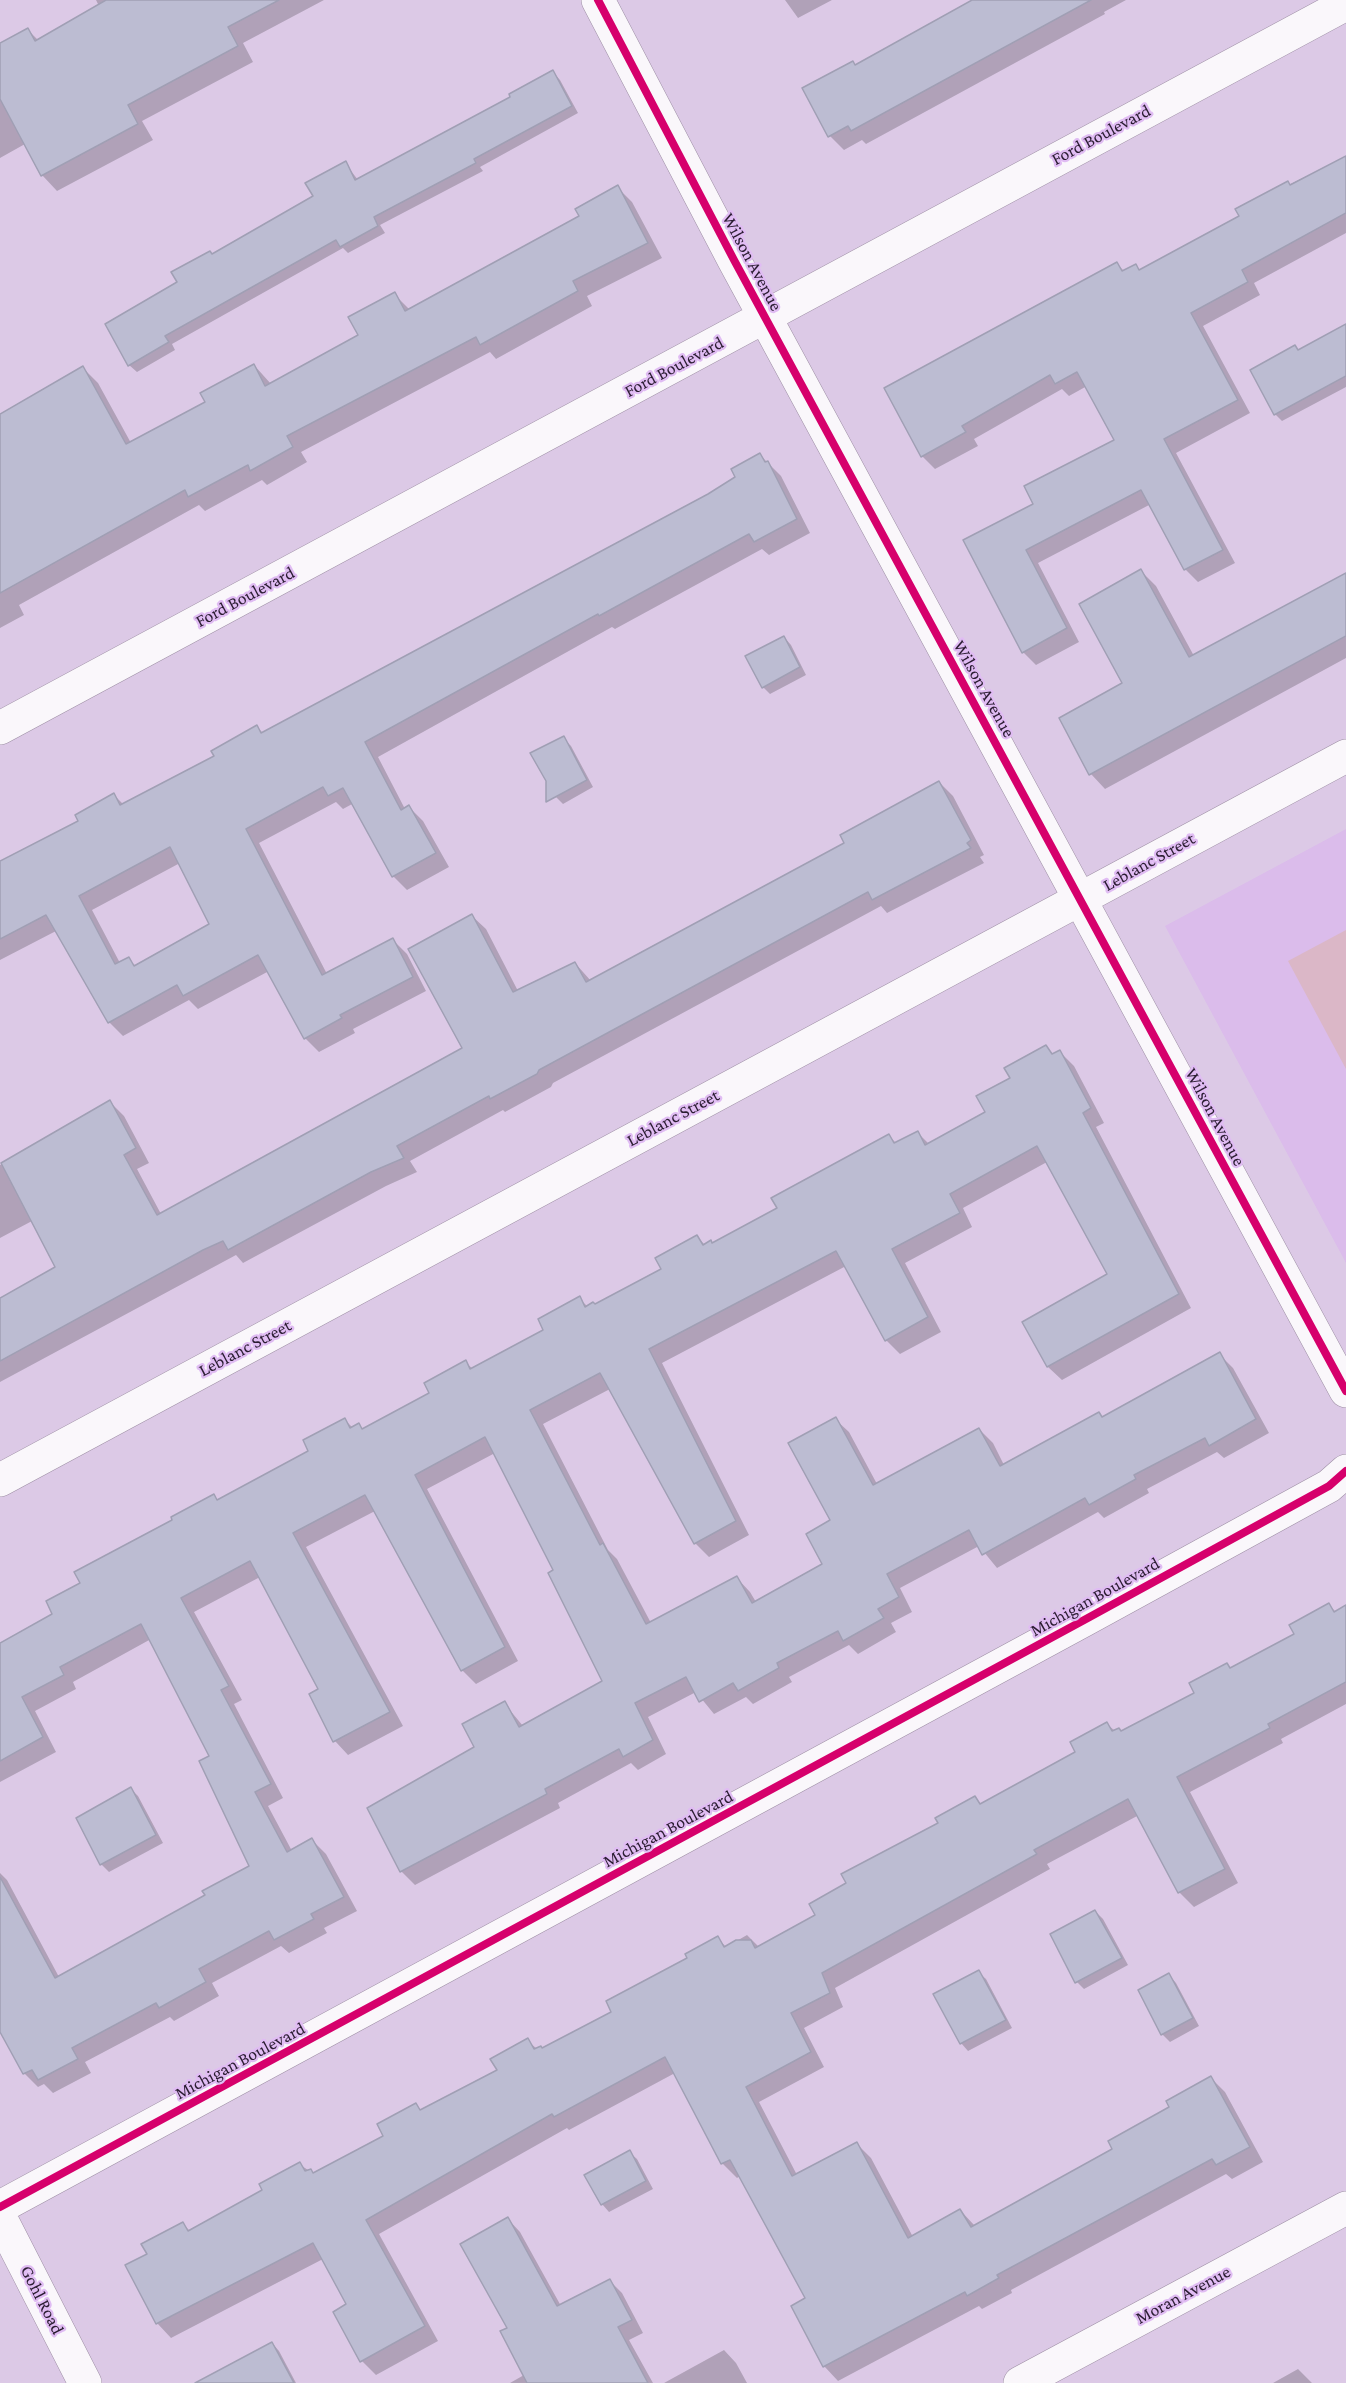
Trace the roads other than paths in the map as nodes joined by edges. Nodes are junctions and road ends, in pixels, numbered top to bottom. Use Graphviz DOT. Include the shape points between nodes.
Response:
graph roads {
  1 [pos="598,0"];
  2 [pos="1346,4"];
  3 [pos="765,318"];
  4 [pos="0,728"];
  5 [pos="1346,756"];
  6 [pos="1080,900"];
  7 [pos="1346,1391"];
  8 [pos="1346,1471"];
  9 [pos="0,1480"];
  10 [pos="0,2207"];
  11 [pos="1346,2208"];
  12 [pos="0,2217"];
  13 [pos="85,2383"];
  14 [pos="1020,2383"];
  1 -- 3 [label="street, Wilson Avenue"];
  2 -- 3 [label="street, Ford Boulevard"];
  3 -- 4 [label="street, Ford Boulevard"];
  3 -- 6 [label="street, Wilson Avenue"];
  5 -- 6 [label="street, Leblanc Street"];
  6 -- 7 [label="street, Wilson Avenue"];
  6 -- 9 [label="street, Leblanc Street"];
  8 -- 10 [label="street, Michigan Boulevard" via="1329,1486 1096,1614"];
  11 -- 14 [label="street, Moran Avenue"];
  12 -- 13 [label="street, Gohl Road"];
}
